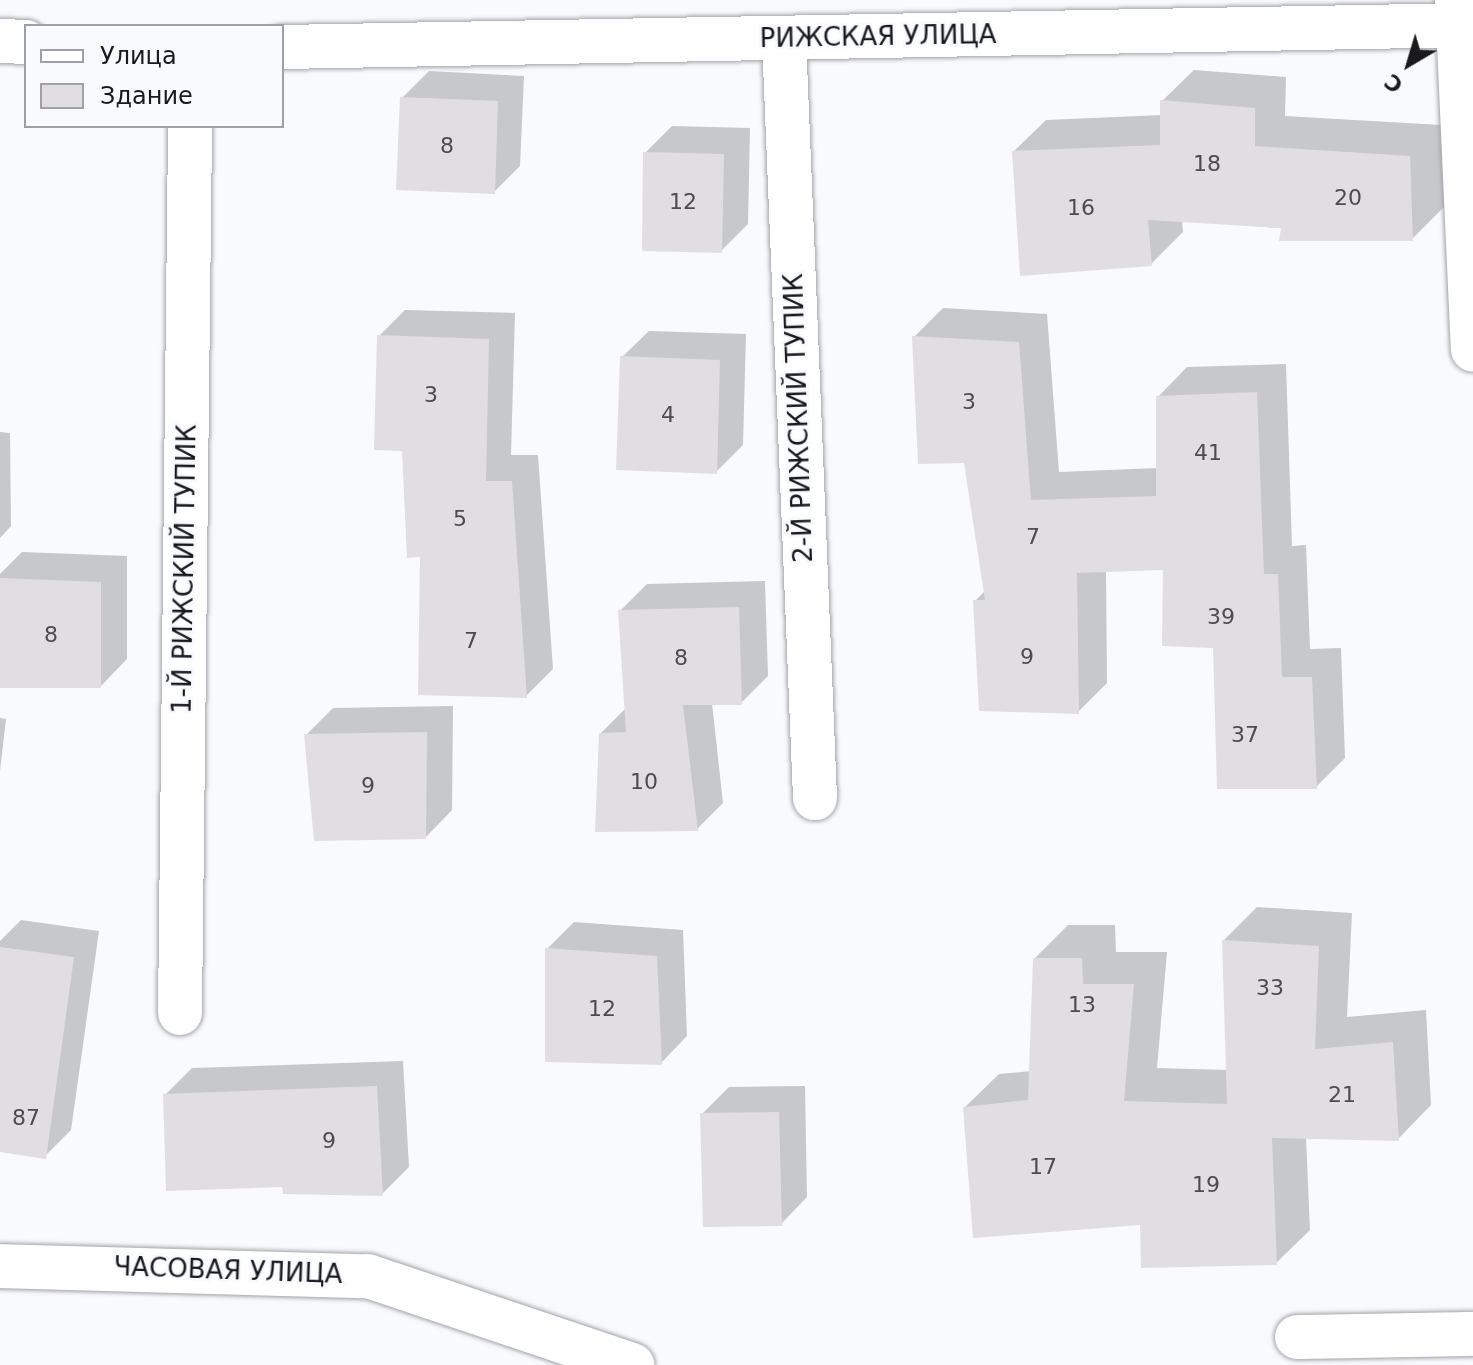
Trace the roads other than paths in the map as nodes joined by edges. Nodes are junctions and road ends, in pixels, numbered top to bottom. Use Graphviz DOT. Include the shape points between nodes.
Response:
graph roads {
  1 [pos="1462,16"];
  2 [pos="784,39"];
  3 [pos="0,41"];
  4 [pos="24,42"];
  5 [pos="284,47"];
  6 [pos="190,128"];
  7 [pos="1473,350"];
  8 [pos="815,798"];
  9 [pos="180,1013"];
  10 [pos="0,1266"];
  11 [pos="1473,1334"];
  12 [pos="1297,1337"];
  13 [pos="632,1365"];
  1 -- 2 [label="street, РИЖСКАЯ УЛИЦА"];
  1 -- 7 [label="street"];
  2 -- 5 [label="street, РИЖСКАЯ УЛИЦА"];
  2 -- 8 [label="street, 2-Й РИЖСКИЙ ТУПИК"];
  3 -- 4 [label="street"];
  6 -- 9 [label="street, 1-Й РИЖСКИЙ ТУПИК"];
  10 -- 13 [label="street, ЧАСОВАЯ УЛИЦА" via="368,1276"];
  11 -- 12 [label="street"];
}
